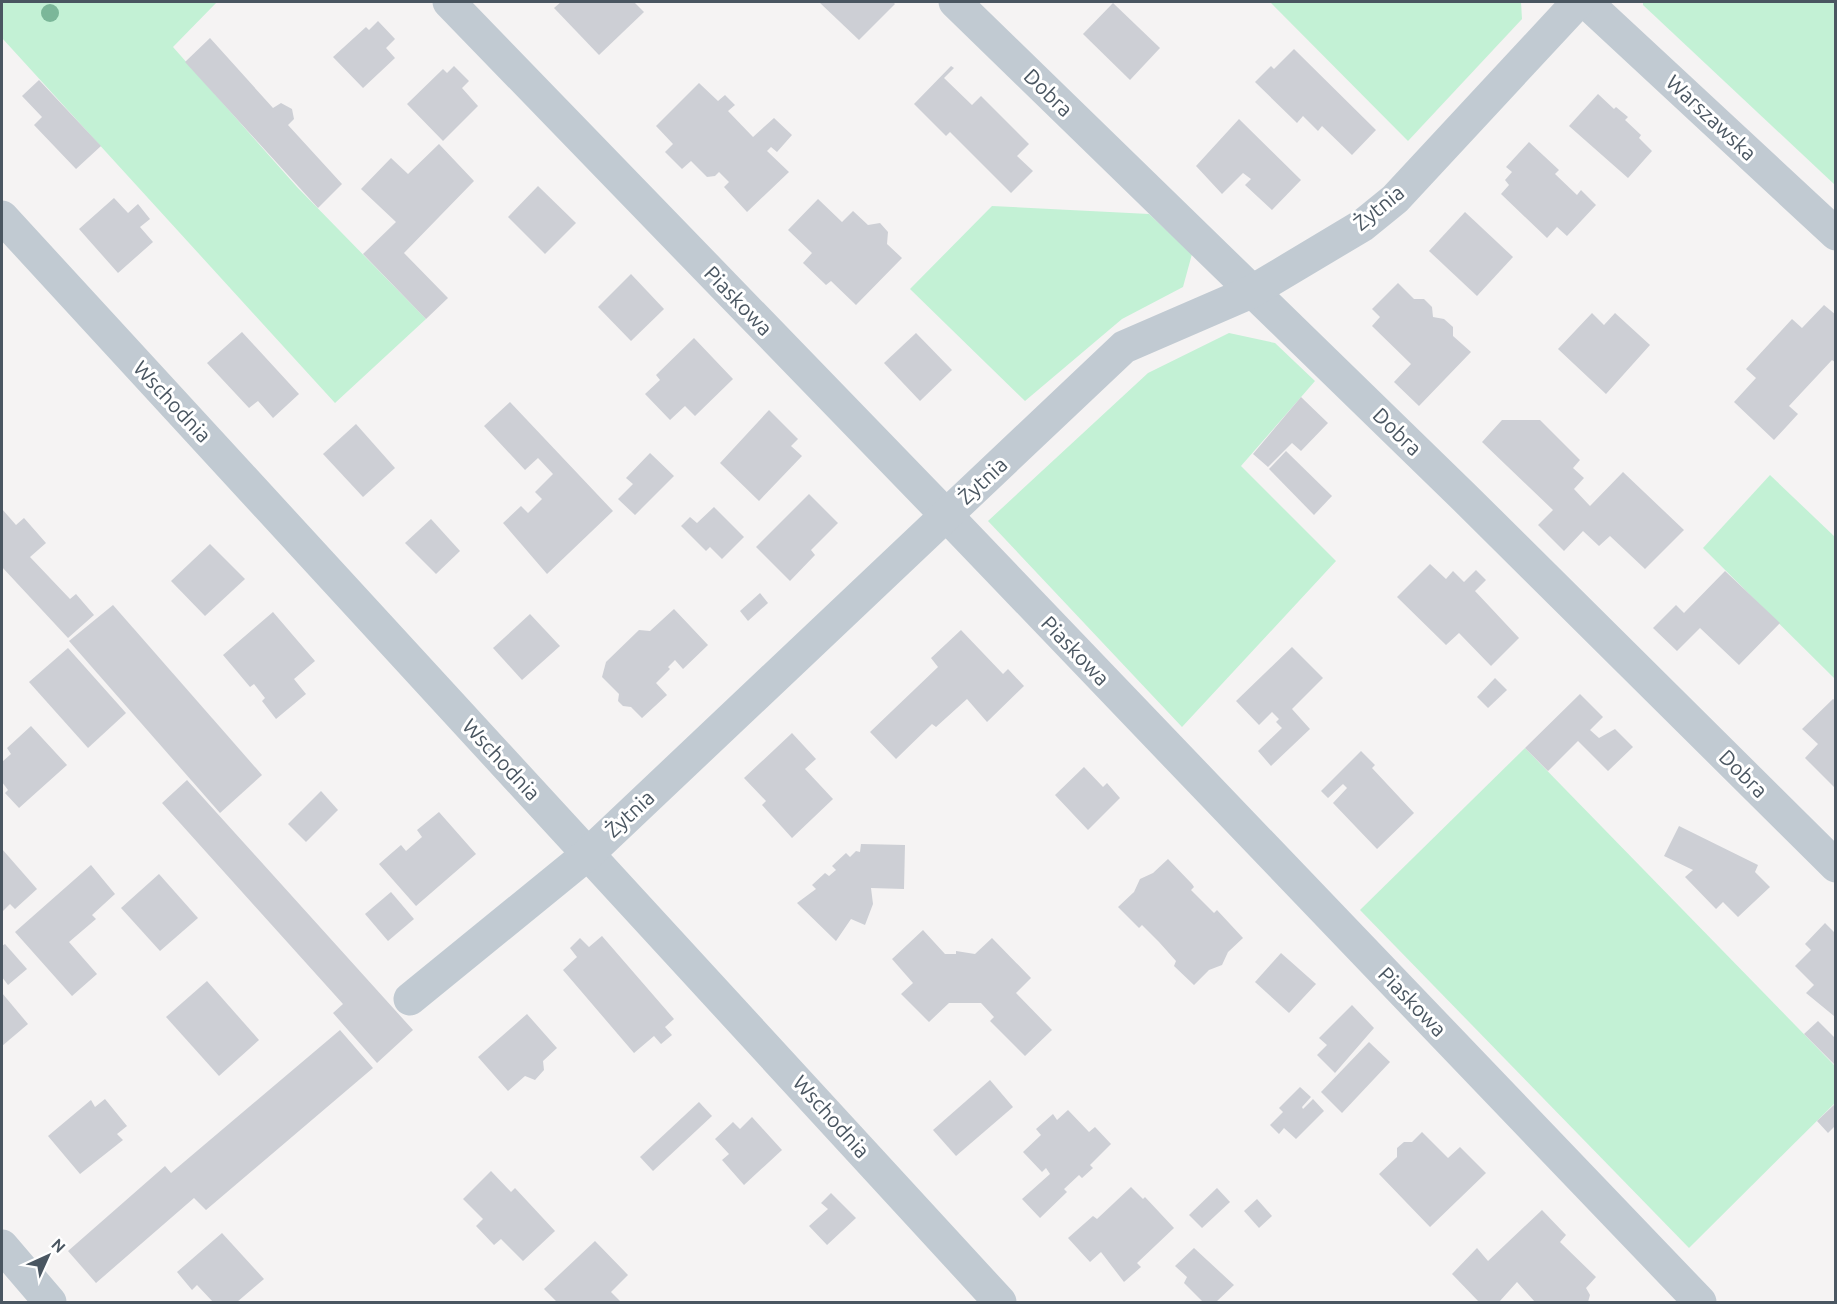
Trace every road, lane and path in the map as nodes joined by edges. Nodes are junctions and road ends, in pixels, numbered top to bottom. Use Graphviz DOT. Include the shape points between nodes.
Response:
graph roads {
  1 [pos="449,2"];
  2 [pos="955,2"];
  3 [pos="1578,2"];
  4 [pos="1586,2"];
  5 [pos="2,217"];
  6 [pos="1836,234"];
  7 [pos="1251,292"];
  8 [pos="946,516"];
  9 [pos="588,854"];
  10 [pos="1836,866"];
  11 [pos="410,999"];
  12 [pos="2,1246"];
  13 [pos="50,1302"];
  14 [pos="1000,1302"];
  15 [pos="1700,1302"];
  1 -- 8 [label="street, Piaskowa"];
  2 -- 7 [label="street, Dobra"];
  3 -- 7 [label="street, Żytnia" via="1395,199 1363,225"];
  4 -- 6 [label="street, Warszawska"];
  5 -- 9 [label="street, Wschodnia"];
  7 -- 8 [label="street, Żytnia" via="1124,348"];
  7 -- 10 [label="street, Dobra"];
  8 -- 9 [label="street, Żytnia"];
  8 -- 15 [label="street, Piaskowa"];
  9 -- 11 [label="street, Żytnia"];
  9 -- 14 [label="street, Wschodnia"];
  12 -- 13 [label="street"];
}
